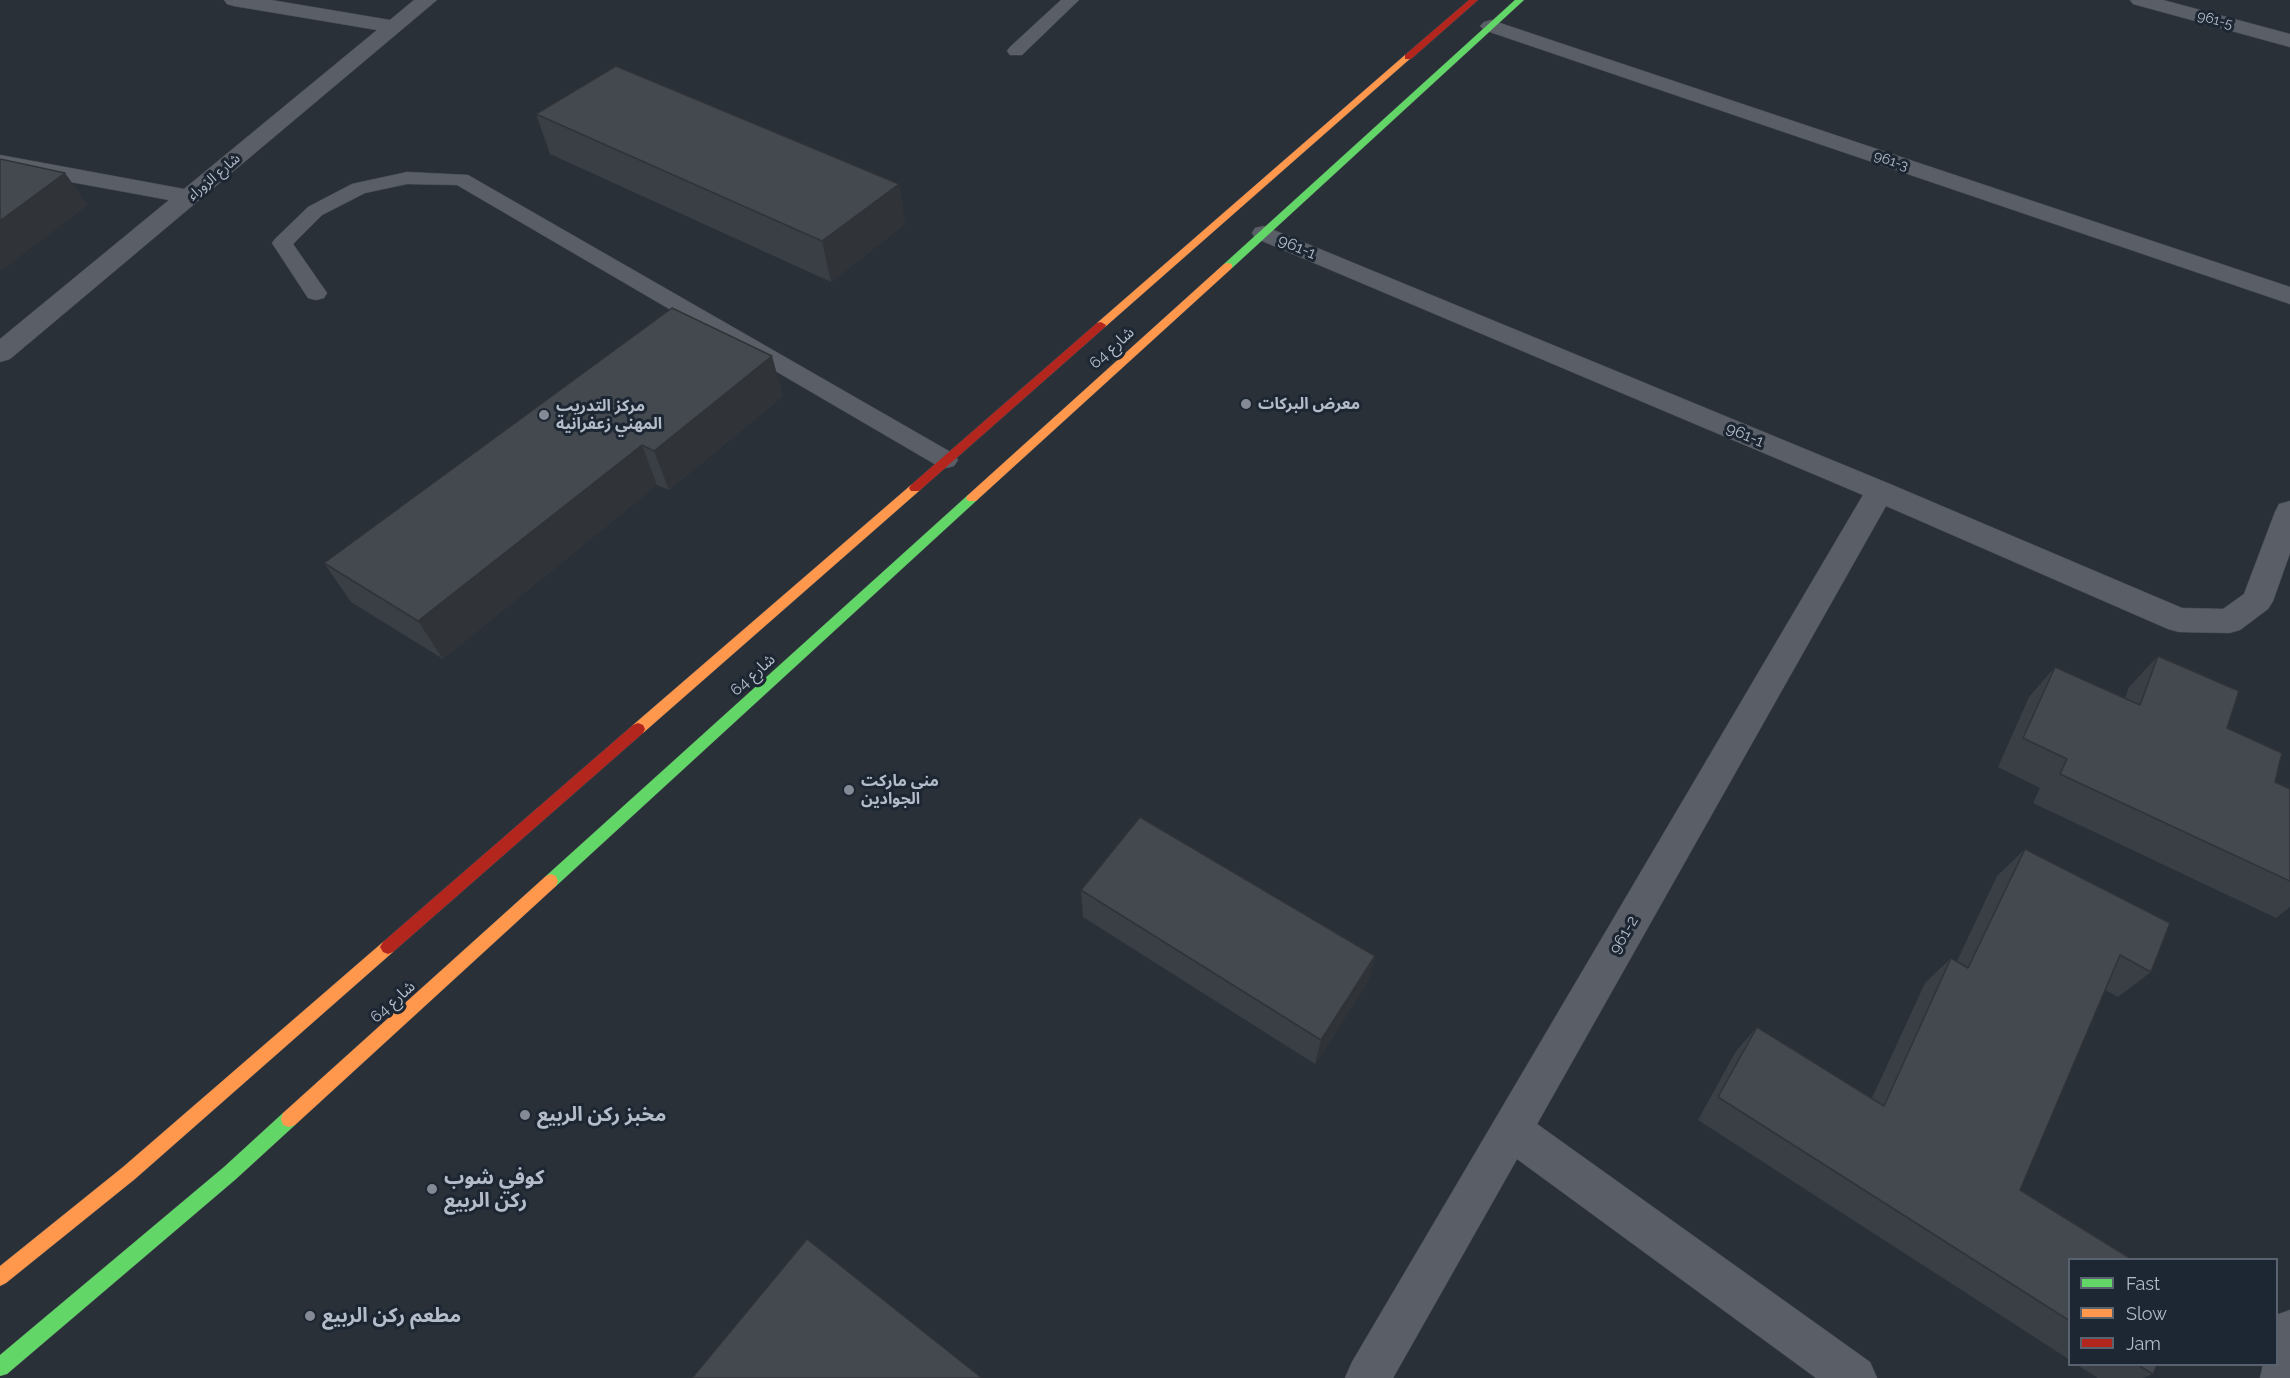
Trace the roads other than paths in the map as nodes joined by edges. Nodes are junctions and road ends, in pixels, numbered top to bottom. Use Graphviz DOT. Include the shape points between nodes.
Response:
graph roads {
  1 [pos="234,0"];
  2 [pos="427,0"];
  3 [pos="1071,0"];
  4 [pos="1474,0"];
  5 [pos="1520,0"];
  6 [pos="2140,0"];
  7 [pos="1491,26"];
  8 [pos="394,27"];
  9 [pos="2290,41"];
  10 [pos="1016,51"];
  11 [pos="0,162"];
  12 [pos="190,197"];
  13 [pos="1264,233"];
  14 [pos="316,293"];
  15 [pos="2290,296"];
  16 [pos="0,353"];
  17 [pos="946,460"];
  18 [pos="1880,491"];
  19 [pos="2290,512"];
  20 [pos="1512,1130"];
  21 [pos="0,1277"];
  22 [pos="2290,1332"];
  23 [pos="0,1367"];
  24 [pos="1368,1378"];
  25 [pos="1854,1378"];
  26 [pos="2283,1378"];
  1 -- 8 [label="street"];
  2 -- 8 [label="street, شارع الزوراء"];
  3 -- 10 [label="lane"];
  4 -- 17 [label="main road, شارع 64"];
  5 -- 7 [label="main road, شارع 64"];
  6 -- 9 [label="street, 961-5"];
  7 -- 13 [label="main road, شارع 64"];
  7 -- 15 [label="street, 961-3"];
  8 -- 12 [label="street, شارع الزوراء"];
  11 -- 12 [label="street"];
  12 -- 16 [label="street, شارع الزوراء"];
  13 -- 18 [label="street, 961-1"];
  13 -- 23 [label="main road, شارع 64" via="230,1173"];
  14 -- 17 [label="lane" via="282,243 315,211 359,188 407,178 461,179"];
  17 -- 21 [label="main road, شارع 64" via="129,1173"];
  18 -- 19 [label="street, 961-1" via="2179,620 2229,621 2257,601"];
  18 -- 20 [label="street, 961-2"];
  20 -- 24 [label="street, 961-2"];
  20 -- 25 [label="street"];
  22 -- 26 [label="street"];
}
